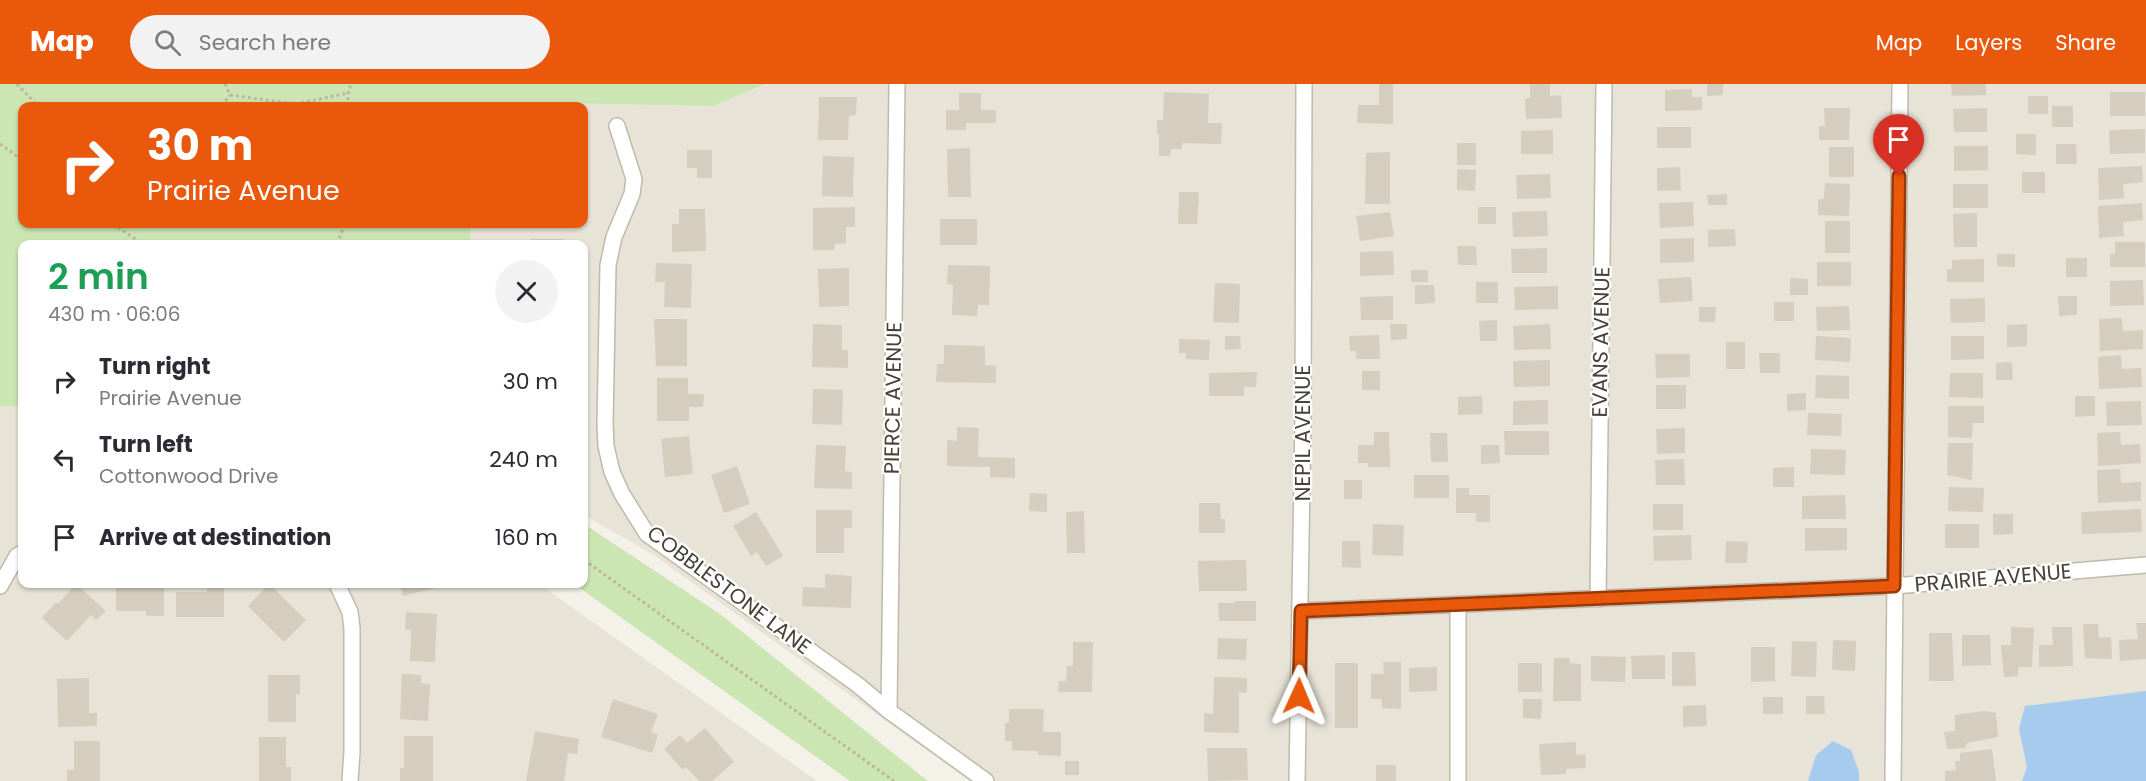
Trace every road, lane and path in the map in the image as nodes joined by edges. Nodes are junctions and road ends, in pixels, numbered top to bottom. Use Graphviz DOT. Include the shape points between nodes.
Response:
graph roads {
  1 [pos="17,84"];
  2 [pos="225,84"];
  3 [pos="351,84"];
  4 [pos="897,84"];
  5 [pos="1304,84"];
  6 [pos="1604,84"];
  7 [pos="1900,84"];
  8 [pos="348,93"];
  9 [pos="230,95"];
  10 [pos="34,102"];
  11 [pos="225,102"];
  12 [pos="281,102"];
  13 [pos="305,102"];
  14 [pos="348,102"];
  15 [pos="617,126"];
  16 [pos="0,144"];
  17 [pos="18,157"];
  18 [pos="119,228"];
  19 [pos="137,240"];
  20 [pos="18,555"];
  21 [pos="588,563"];
  22 [pos="2146,565"];
  23 [pos="0,586"];
  24 [pos="1894,586"];
  25 [pos="339,588"];
  26 [pos="1598,599"];
  27 [pos="1458,606"];
  28 [pos="1301,611"];
  29 [pos="889,711"];
  30 [pos="350,781"];
  31 [pos="894,781"];
  32 [pos="986,781"];
  33 [pos="1297,781"];
  34 [pos="1458,781"];
  35 [pos="1893,781"];
  1 -- 10 [label="path"];
  2 -- 9 [label="path"];
  3 -- 8 [label="path"];
  4 -- 29 [label="street, PIERCE AVENUE"];
  5 -- 28 [label="street, NEPIL AVENUE"];
  6 -- 26 [label="street, EVANS AVENUE"];
  7 -- 24 [label="street"];
  8 -- 13 [label="path"];
  8 -- 14 [label="path"];
  9 -- 11 [label="path"];
  9 -- 12 [label="path"];
  15 -- 29 [label="street, COBBLESTONE LANE" via="634,179 612,244 607,281 606,446 622,494 647,534"];
  16 -- 17 [label="path"];
  18 -- 19 [label="path"];
  20 -- 23 [label="street"];
  21 -- 31 [label="path"];
  22 -- 24 [label="street, PRAIRIE AVENUE"];
  24 -- 26 [label="street, PRAIRIE AVENUE"];
  24 -- 35 [label="street"];
  25 -- 30 [label="street" via="350,612 352,628"];
  26 -- 27 [label="street, PRAIRIE AVENUE"];
  27 -- 28 [label="street, PRAIRIE AVENUE"];
  27 -- 34 [label="street"];
  28 -- 33 [label="street, NEPIL AVENUE"];
  29 -- 32 [label="street, COBBLESTONE LANE"];
}
